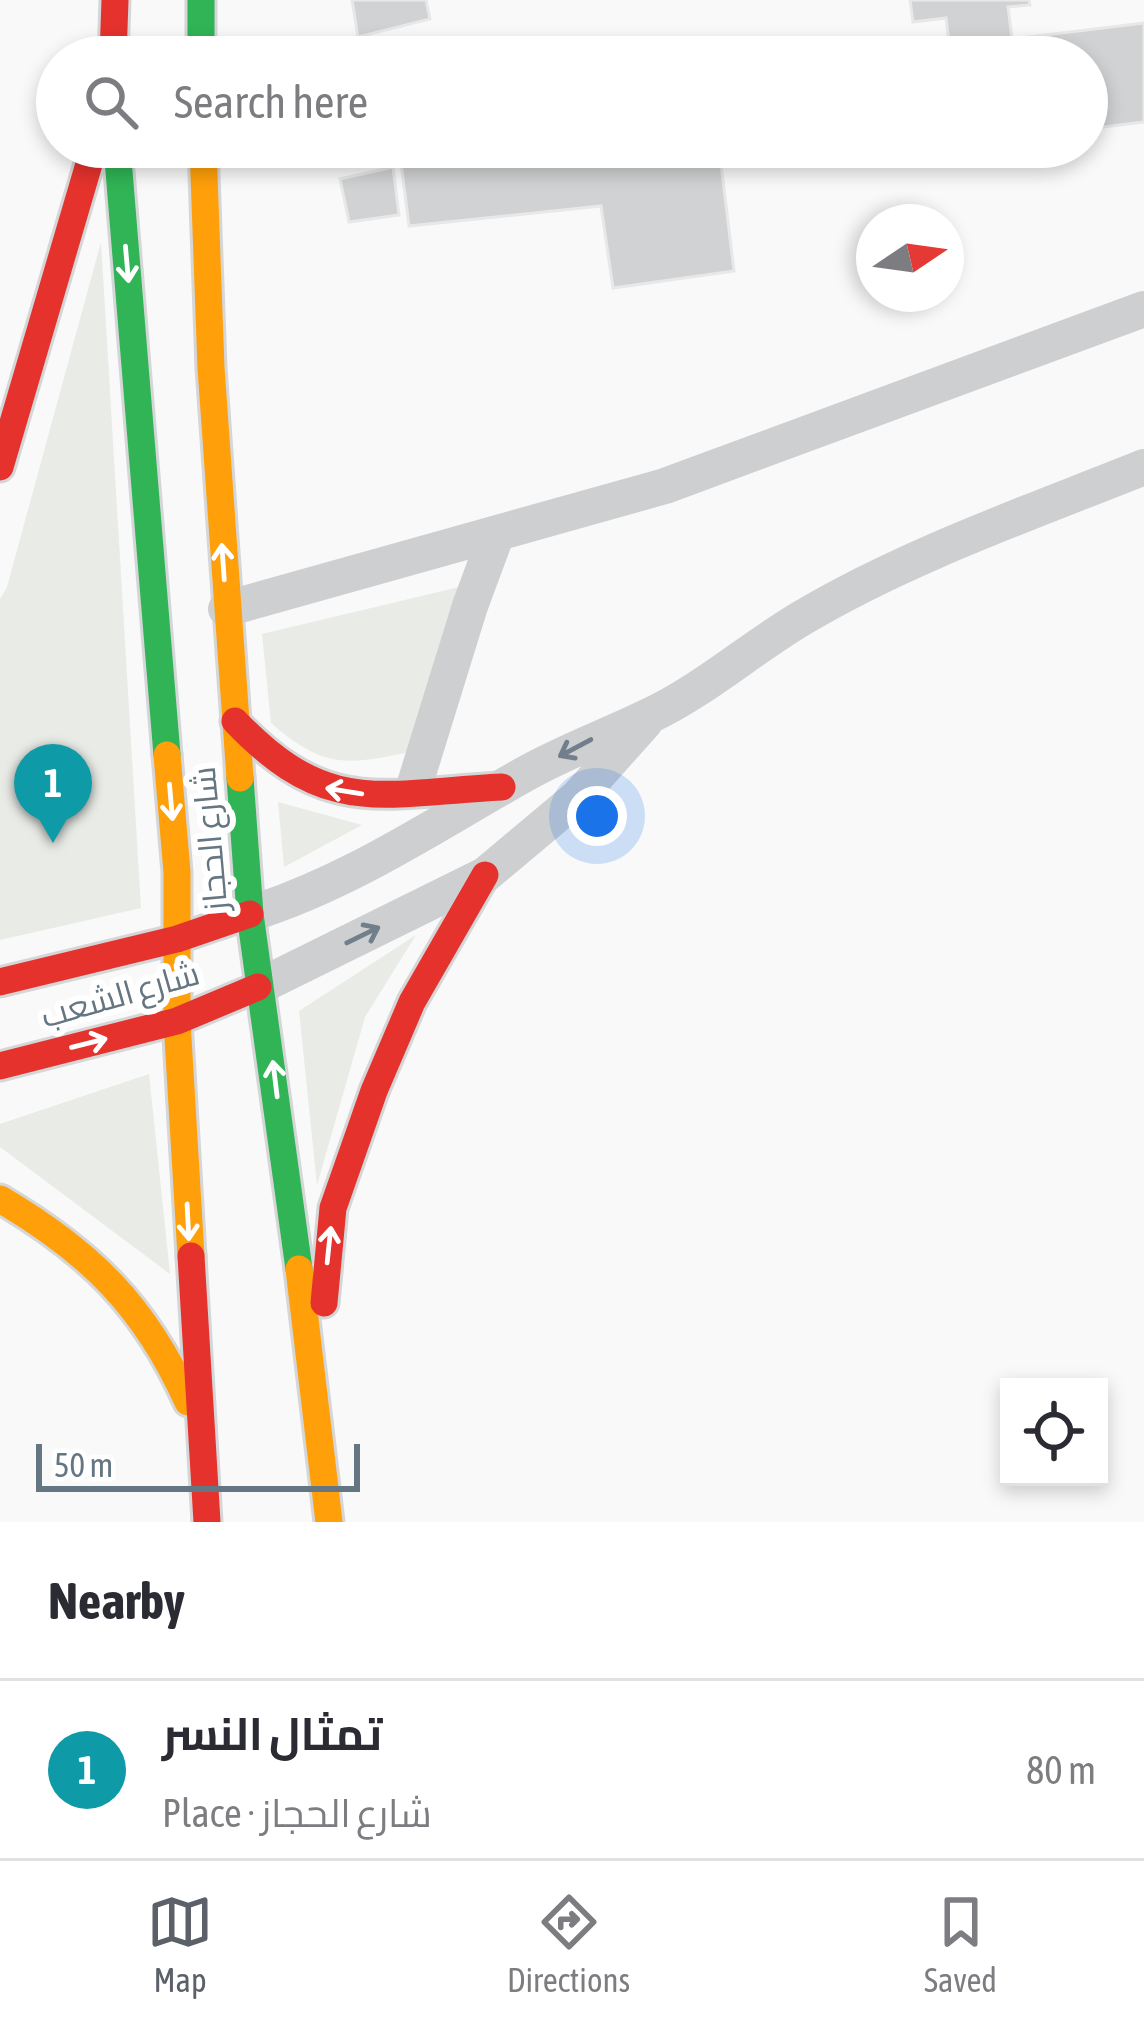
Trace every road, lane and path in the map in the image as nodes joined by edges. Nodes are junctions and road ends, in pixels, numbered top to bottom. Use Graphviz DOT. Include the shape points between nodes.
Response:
graph roads {
  1 [pos="115,0"];
  2 [pos="201,0"];
  3 [pos="114,36"];
  4 [pos="201,36"];
  5 [pos="88,168"];
  6 [pos="119,168"];
  7 [pos="203,168"];
  8 [pos="1144,309"];
  9 [pos="0,467"];
  10 [pos="1144,467"];
  11 [pos="497,533"];
  12 [pos="226,609"];
  13 [pos="652,715"];
  14 [pos="235,721"];
  15 [pos="502,787"];
  16 [pos="412,790"];
  17 [pos="485,875"];
  18 [pos="250,914"];
  19 [pos="176,939"];
  20 [pos="0,982"];
  21 [pos="258,987"];
  22 [pos="177,1021"];
  23 [pos="0,1066"];
  24 [pos="0,1199"];
  25 [pos="317,1403"];
  26 [pos="200,1432"];
  27 [pos="207,1522"];
  28 [pos="329,1522"];
  1 -- 3 [label="main road"];
  2 -- 4 [label="main road"];
  5 -- 9 [label="main road"];
  6 -- 19 [label="main road, شارع الحجاز, one-way"];
  12 -- 7 [label="main road, شارع الحجاز, one-way"];
  8 -- 11 [label="street" via="665,486"];
  10 -- 13 [label="street" via="947,546 806,616"];
  11 -- 12 [label="street"];
  11 -- 16 [label="street"];
  12 -- 14 [label="main road, شارع الحجاز"];
  13 -- 15 [label="street, one-way"];
  13 -- 17 [label="street" via="578,797"];
  16 -- 14 [label="main road, one-way" via="328,790 287,772"];
  14 -- 18 [label="main road, شارع الحجاز"];
  15 -- 16 [label="main road"];
  15 -- 18 [label="street" via="308,896"];
  21 -- 17 [label="street, one-way"];
  25 -- 17 [label="main road, one-way" via="333,1208 412,1001"];
  18 -- 19 [label="main road, شارع الشعب"];
  18 -- 21 [label="main road, شارع الحجاز"];
  19 -- 20 [label="main road, شارع الشعب"];
  19 -- 22 [label="main road, شارع الحجاز"];
  21 -- 22 [label="main road, شارع الشعب"];
  25 -- 21 [label="main road, شارع الحجاز, one-way"];
  23 -- 22 [label="main road, شارع الشعب, one-way"];
  22 -- 26 [label="main road, شارع الحجاز, one-way"];
  24 -- 26 [label="main road" via="82,1251 134,1303 173,1364"];
  25 -- 28 [label="main road, شارع الحجاز"];
  26 -- 27 [label="main road, شارع الحجاز"];
}
